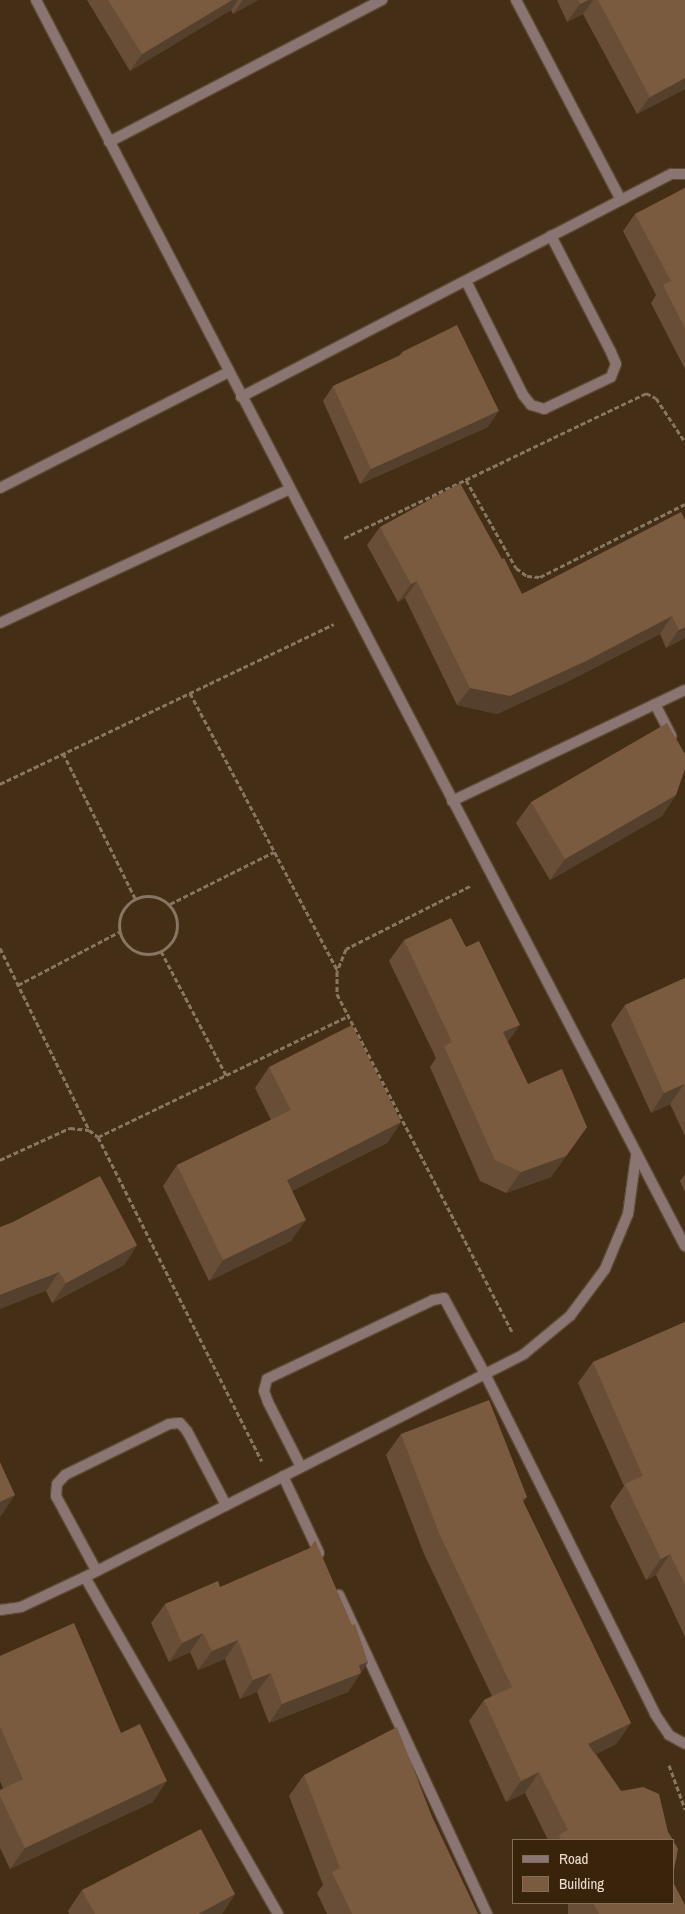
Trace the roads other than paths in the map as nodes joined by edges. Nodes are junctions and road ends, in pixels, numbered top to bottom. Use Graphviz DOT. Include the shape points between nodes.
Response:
graph roads {
  1 [pos="36,0"];
  2 [pos="382,0"];
  3 [pos="516,0"];
  4 [pos="109,142"];
  5 [pos="685,174"];
  6 [pos="622,200"];
  7 [pos="551,236"];
  8 [pos="466,280"];
  9 [pos="229,372"];
  10 [pos="241,396"];
  11 [pos="0,488"];
  12 [pos="290,489"];
  13 [pos="0,623"];
  14 [pos="685,690"];
  15 [pos="655,704"];
  16 [pos="676,747"];
  17 [pos="452,800"];
  18 [pos="636,1156"];
  19 [pos="685,1246"];
  20 [pos="485,1374"];
  21 [pos="301,1467"];
  22 [pos="283,1476"];
  23 [pos="226,1505"];
  24 [pos="325,1565"];
  25 [pos="96,1570"];
  26 [pos="85,1577"];
  27 [pos="333,1583"];
  28 [pos="0,1610"];
  29 [pos="685,1744"];
  30 [pos="278,1914"];
  31 [pos="487,1914"];
  1 -- 4 [label="street"];
  2 -- 4 [label="street"];
  3 -- 6 [label="street"];
  4 -- 9 [label="street"];
  5 -- 6 [label="street" via="672,174"];
  6 -- 7 [label="street"];
  7 -- 8 [label="street"];
  7 -- 8 [label="street" via="611,352 616,364 611,377 544,409 531,405"];
  8 -- 10 [label="street"];
  9 -- 10 [label="street"];
  9 -- 11 [label="street"];
  10 -- 12 [label="street"];
  12 -- 13 [label="street"];
  12 -- 17 [label="street"];
  14 -- 15 [label="street"];
  15 -- 16 [label="street"];
  15 -- 17 [label="street"];
  17 -- 18 [label="street"];
  18 -- 19 [label="street"];
  18 -- 20 [label="street" via="628,1214 605,1269 570,1316 524,1354"];
  20 -- 21 [label="street"];
  20 -- 21 [label="street" via="444,1298 433,1300 267,1379 264,1391 268,1402"];
  20 -- 29 [label="street" via="655,1714 669,1735"];
  21 -- 22 [label="street"];
  22 -- 23 [label="street"];
  22 -- 24 [label="street"];
  23 -- 25 [label="street"];
  23 -- 25 [label="street" via="180,1423 169,1424 74,1471 57,1484 56,1496"];
  25 -- 26 [label="street"];
  26 -- 28 [label="street" via="21,1607"];
  26 -- 30 [label="street"];
  27 -- 31 [label="street"];
}
